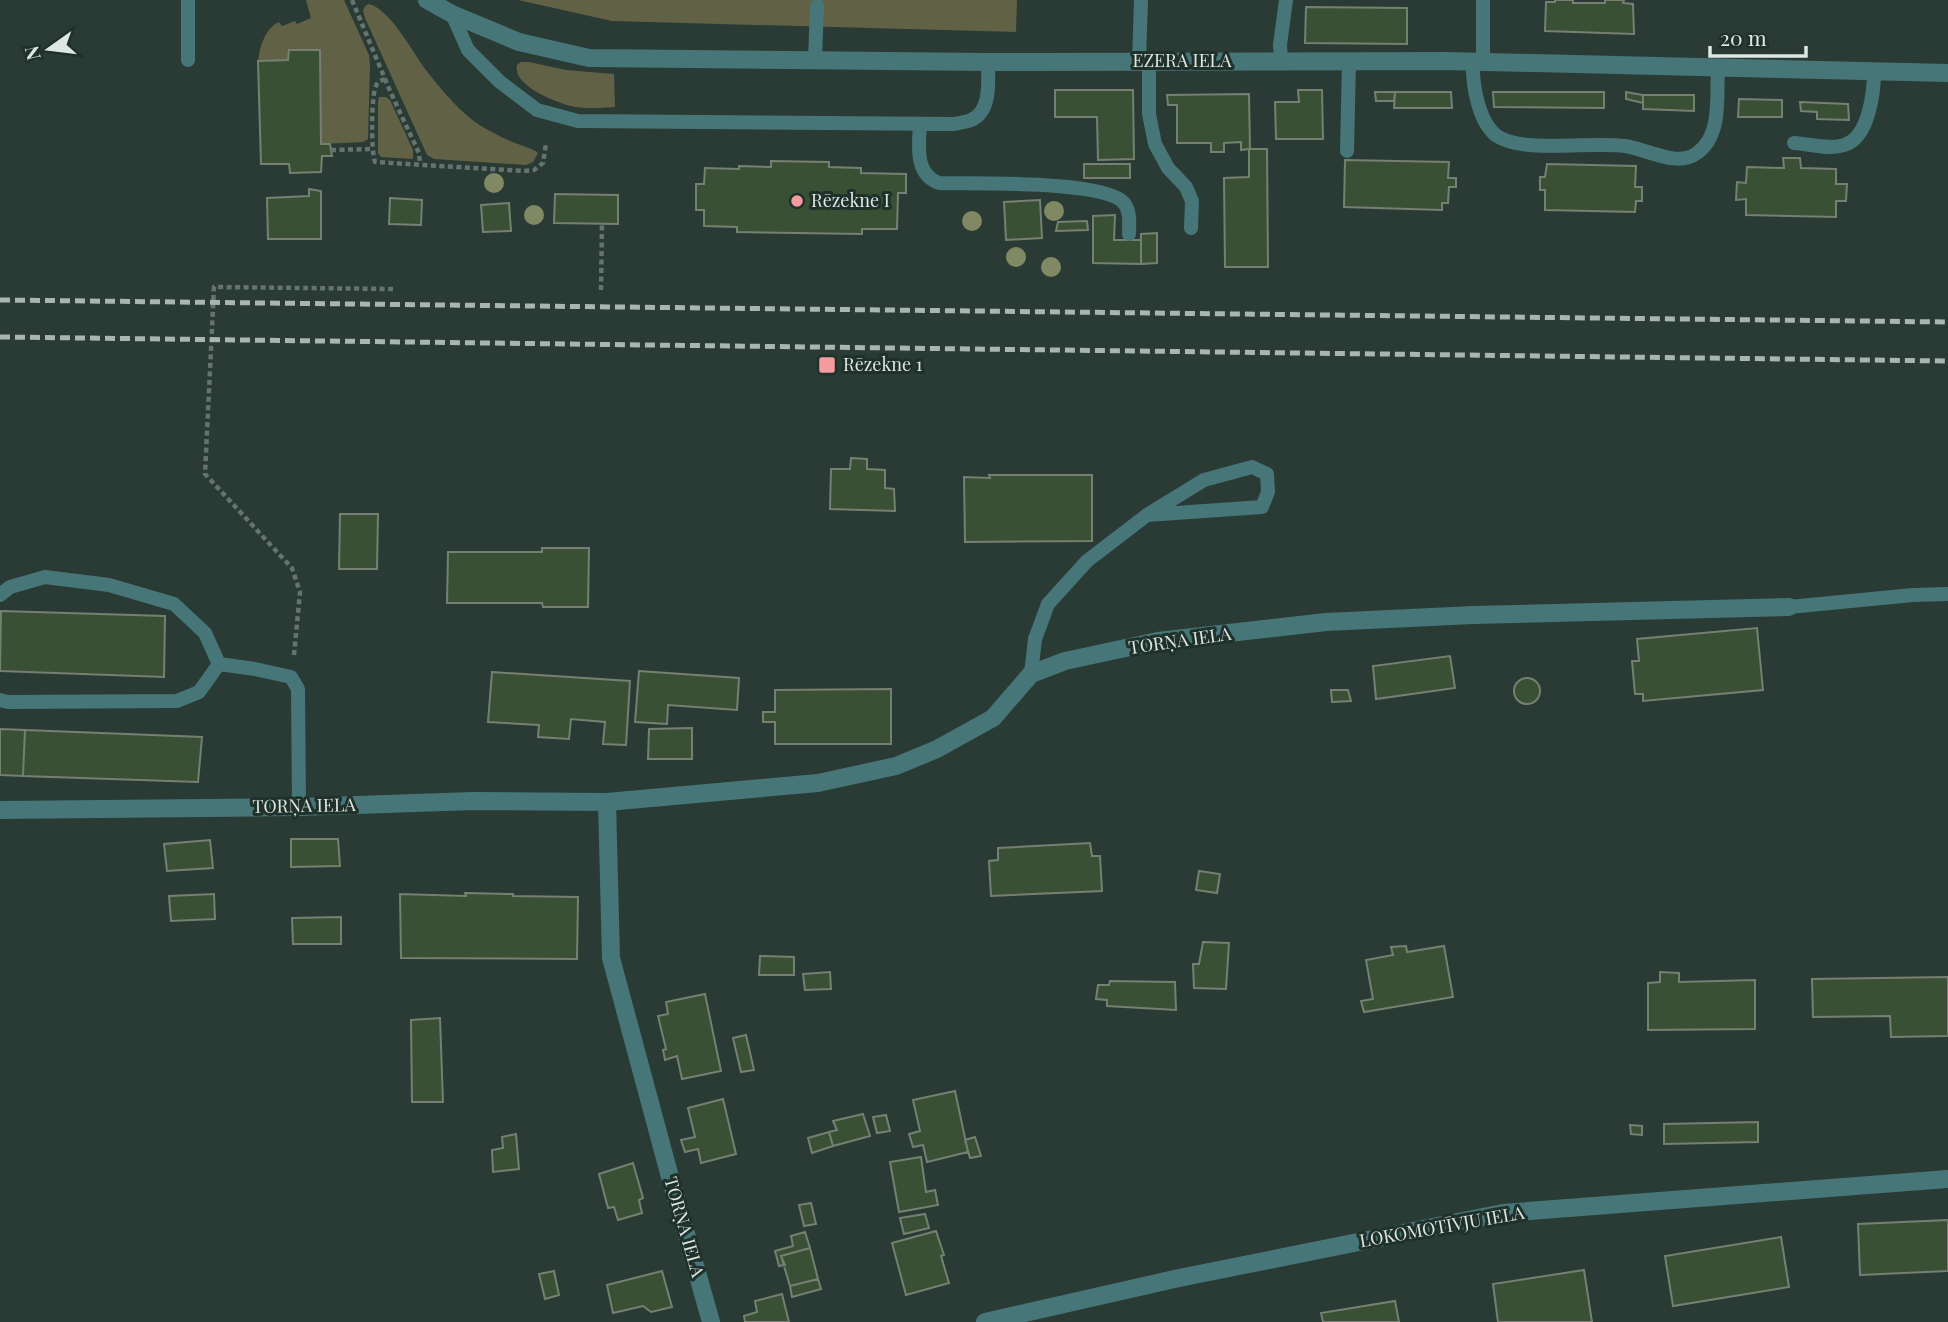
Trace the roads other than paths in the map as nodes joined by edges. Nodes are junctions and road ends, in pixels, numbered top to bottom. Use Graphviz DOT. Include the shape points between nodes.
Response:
graph roads {
  1 [pos="188,0"];
  2 [pos="427,0"];
  3 [pos="1141,0"];
  4 [pos="1286,0"];
  5 [pos="1483,0"];
  6 [pos="817,6"];
  7 [pos="452,14"];
  8 [pos="188,60"];
  9 [pos="815,60"];
  10 [pos="1144,61"];
  11 [pos="1281,61"];
  12 [pos="1349,61"];
  13 [pos="988,62"];
  14 [pos="1478,62"];
  15 [pos="1718,67"];
  16 [pos="1874,71"];
  17 [pos="1948,72"];
  18 [pos="919,124"];
  19 [pos="1794,143"];
  20 [pos="1347,151"];
  21 [pos="1191,228"];
  22 [pos="1129,234"];
  23 [pos="1147,515"];
  24 [pos="1948,594"];
  25 [pos="0,595"];
  26 [pos="1789,607"];
  27 [pos="219,664"];
  28 [pos="1031,674"];
  29 [pos="0,700"];
  30 [pos="607,802"];
  31 [pos="299,807"];
  32 [pos="0,810"];
  33 [pos="1948,1179"];
  34 [pos="711,1322"];
  35 [pos="985,1322"];
  1 -- 8 [label="lane"];
  2 -- 7 [label="street, EZERA IELA"];
  3 -- 10 [label="lane"];
  4 -- 11 [label="lane"];
  5 -- 14 [label="lane"];
  6 -- 9 [label="lane"];
  7 -- 9 [label="street, EZERA IELA" via="519,42 589,58"];
  7 -- 18 [label="lane" via="468,50 500,82 537,110 578,121"];
  9 -- 13 [label="street, EZERA IELA"];
  10 -- 11 [label="street, EZERA IELA"];
  10 -- 13 [label="street, EZERA IELA"];
  10 -- 21 [label="lane" via="1155,145 1186,187 1192,201"];
  11 -- 12 [label="street, EZERA IELA"];
  12 -- 14 [label="street, EZERA IELA"];
  12 -- 20 [label="lane"];
  13 -- 18 [label="lane" via="984,109 973,120"];
  14 -- 15 [label="street, EZERA IELA"];
  14 -- 15 [label="lane" via="1472,79 1485,121 1497,135 1516,144 1625,146 1681,159 1697,153 1715,123"];
  15 -- 16 [label="street, EZERA IELA"];
  16 -- 17 [label="street, EZERA IELA"];
  16 -- 19 [label="lane" via="1869,115 1848,144"];
  18 -- 22 [label="lane" via="921,164 932,180 1102,192 1126,205"];
  23 -- 23 [label="lane" via="1262,507 1268,492 1267,474 1252,467 1204,480"];
  23 -- 28 [label="lane" via="1087,561 1048,604 1035,639"];
  24 -- 26 [label="lane"];
  25 -- 27 [label="lane" via="10,587 45,577 109,585 174,604 205,633"];
  26 -- 28 [label="street, TORŅA IELA" via="1326,622 1158,641 1065,661"];
  27 -- 29 [label="lane" via="199,692 177,701"];
  27 -- 31 [label="lane" via="291,677 298,689"];
  28 -- 30 [label="street, TORŅA IELA" via="993,718 896,766 818,783"];
  30 -- 31 [label="street, TORŅA IELA"];
  30 -- 34 [label="street, TORŅA IELA" via="611,958"];
  31 -- 32 [label="street, TORŅA IELA"];
  33 -- 35 [label="street, LOKOMOTĪVJU IELA" via="1503,1213"];
}
